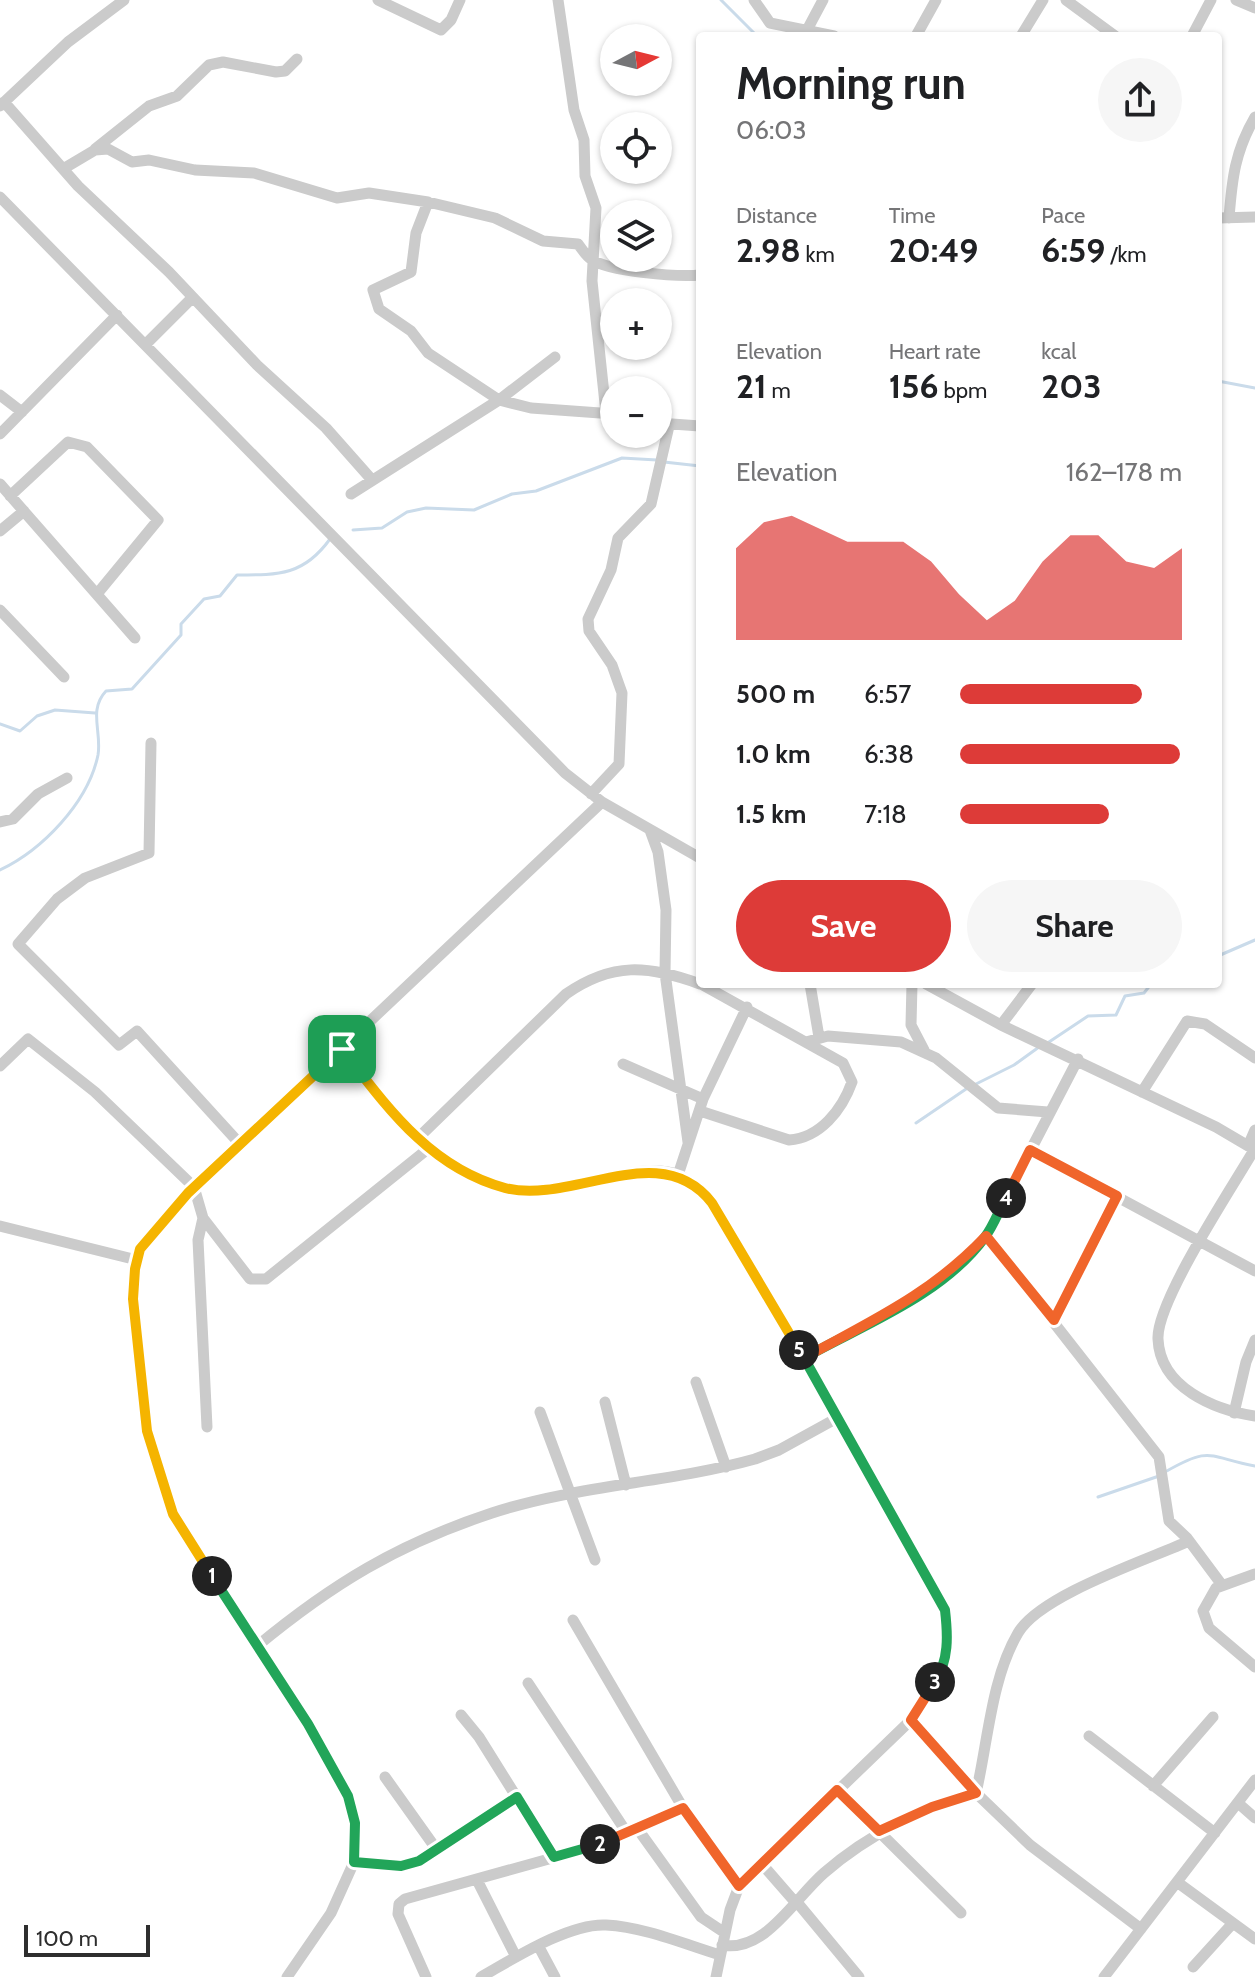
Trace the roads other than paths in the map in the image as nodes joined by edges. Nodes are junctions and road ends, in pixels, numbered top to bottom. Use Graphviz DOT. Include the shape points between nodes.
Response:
graph roads {
  1 [pos="124,0"];
  2 [pos="378,0"];
  3 [pos="460,0"];
  4 [pos="558,0"];
  5 [pos="754,0"];
  6 [pos="823,0"];
  7 [pos="936,0"];
  8 [pos="1043,0"];
  9 [pos="1066,0"];
  10 [pos="1211,0"];
  11 [pos="1236,0"];
  12 [pos="1255,8"];
  13 [pos="807,30"];
  14 [pos="816,32"];
  15 [pos="918,32"];
  16 [pos="1023,32"];
  17 [pos="1110,32"];
  18 [pos="1194,32"];
  19 [pos="297,59"];
  20 [pos="2,104"];
  21 [pos="1255,117"];
  22 [pos="95,150"];
  23 [pos="63,169"];
  24 [pos="0,197"];
  25 [pos="428,202"];
  26 [pos="1255,217"];
  27 [pos="1224,218"];
  28 [pos="591,259"];
  29 [pos="696,275"];
  30 [pos="192,298"];
  31 [pos="117,315"];
  32 [pos="146,344"];
  33 [pos="555,357"];
  34 [pos="605,376"];
  35 [pos="0,395"];
  36 [pos="499,400"];
  37 [pos="22,412"];
  38 [pos="600,412"];
  39 [pos="672,425"];
  40 [pos="696,426"];
  41 [pos="0,434"];
  42 [pos="660,448"];
  43 [pos="372,480"];
  44 [pos="0,484"];
  45 [pos="351,494"];
  46 [pos="10,496"];
  47 [pos="24,511"];
  48 [pos="0,531"];
  49 [pos="97,594"];
  50 [pos="0,610"];
  51 [pos="135,638"];
  52 [pos="64,677"];
  53 [pos="151,743"];
  54 [pos="67,778"];
  55 [pos="591,794"];
  56 [pos="602,802"];
  57 [pos="0,822"];
  58 [pos="650,830"];
  59 [pos="696,856"];
  60 [pos="665,973"];
  61 [pos="696,983"];
  62 [pos="708,988"];
  63 [pos="811,988"];
  64 [pos="912,988"];
  65 [pos="933,988"];
  66 [pos="1029,988"];
  67 [pos="747,1007"];
  68 [pos="1001,1025"];
  69 [pos="819,1037"];
  70 [pos="806,1042"];
  71 [pos="342,1049"];
  72 [pos="924,1050"];
  73 [pos="1255,1058"];
  74 [pos="1078,1059"];
  75 [pos="623,1064"];
  76 [pos="0,1066"];
  77 [pos="680,1088"];
  78 [pos="1142,1092"];
  79 [pos="703,1099"];
  80 [pos="700,1111"];
  81 [pos="1048,1112"];
  82 [pos="1255,1130"];
  83 [pos="417,1139"];
  84 [pos="688,1142"];
  85 [pos="240,1144"];
  86 [pos="429,1148"];
  87 [pos="1252,1149"];
  88 [pos="1030,1150"];
  89 [pos="678,1175"];
  90 [pos="194,1187"];
  91 [pos="1117,1196"];
  92 [pos="203,1218"];
  93 [pos="0,1226"];
  94 [pos="986,1236"];
  95 [pos="1199,1242"];
  96 [pos="137,1260"];
  97 [pos="1255,1271"];
  98 [pos="1054,1320"];
  99 [pos="1255,1340"];
  100 [pos="804,1358"];
  101 [pos="696,1382"];
  102 [pos="605,1402"];
  103 [pos="540,1412"];
  104 [pos="1234,1413"];
  105 [pos="1255,1416"];
  106 [pos="839,1417"];
  107 [pos="207,1427"];
  108 [pos="726,1467"];
  109 [pos="626,1485"];
  110 [pos="573,1495"];
  111 [pos="1189,1541"];
  112 [pos="595,1560"];
  113 [pos="1255,1574"];
  114 [pos="1222,1585"];
  115 [pos="573,1620"];
  116 [pos="256,1647"];
  117 [pos="1255,1667"];
  118 [pos="528,1683"];
  119 [pos="461,1715"];
  120 [pos="1213,1717"];
  121 [pos="911,1720"];
  122 [pos="1089,1736"];
  123 [pos="385,1777"];
  124 [pos="1255,1780"];
  125 [pos="1153,1786"];
  126 [pos="837,1790"];
  127 [pos="976,1793"];
  128 [pos="517,1797"];
  129 [pos="1238,1803"];
  130 [pos="683,1808"];
  131 [pos="1255,1818"];
  132 [pos="632,1830"];
  133 [pos="879,1831"];
  134 [pos="1215,1833"];
  135 [pos="437,1850"];
  136 [pos="554,1857"];
  137 [pos="354,1862"];
  138 [pos="762,1864"];
  139 [pos="477,1880"];
  140 [pos="1177,1882"];
  141 [pos="739,1886"];
  142 [pos="796,1902"];
  143 [pos="961,1913"];
  144 [pos="1233,1923"];
  145 [pos="1141,1929"];
  146 [pos="1255,1939"];
  147 [pos="722,1944"];
  148 [pos="539,1947"];
  149 [pos="516,1957"];
  150 [pos="1193,1967"];
  151 [pos="287,1977"];
  152 [pos="426,1977"];
  153 [pos="481,1977"];
  154 [pos="555,1977"];
  155 [pos="716,1977"];
  156 [pos="859,1977"];
  157 [pos="1104,1977"];
  1 -- 20 [label="street" via="68,42"];
  2 -- 3 [label="street" via="441,30"];
  4 -- 28 [label="street" via="574,110 584,140 585,176 596,208"];
  5 -- 13 [label="street" via="770,23"];
  6 -- 13 [label="street"];
  7 -- 15 [label="street"];
  8 -- 16 [label="street"];
  9 -- 17 [label="street"];
  10 -- 18 [label="street"];
  11 -- 12 [label="street"];
  13 -- 14 [label="street"];
  19 -- 22 [label="street" via="276,72 223,62 209,65 177,96 149,106"];
  20 -- 23 [label="street"];
  21 -- 27 [label="street" via="1233,164"];
  22 -- 23 [label="street"];
  22 -- 25 [label="street" via="108,149 132,162 266,176 337,198 369,193"];
  23 -- 30 [label="street"];
  24 -- 31 [label="street"];
  25 -- 28 [label="street" via="495,218 543,241 578,244"];
  25 -- 36 [label="street" via="416,233 411,272 373,290 374,300 428,353"];
  26 -- 27 [label="street"];
  28 -- 29 [label="street" via="668,277"];
  28 -- 34 [label="street"];
  30 -- 32 [label="street"];
  30 -- 43 [label="street"];
  31 -- 32 [label="street"];
  31 -- 37 [label="street"];
  32 -- 55 [label="street" via="503,712"];
  33 -- 36 [label="street"];
  35 -- 37 [label="street"];
  36 -- 38 [label="street" via="531,408"];
  36 -- 43 [label="street"];
  37 -- 41 [label="street"];
  39 -- 40 [label="street"];
  42 -- 55 [label="street" via="651,504 618,538 611,570 588,619 618,678 623,706 619,764"];
  43 -- 45 [label="street"];
  44 -- 46 [label="street"];
  46 -- 47 [label="street"];
  46 -- 49 [label="street" via="68,442 87,447 158,520"];
  47 -- 48 [label="street"];
  47 -- 49 [label="street"];
  49 -- 51 [label="street"];
  50 -- 52 [label="street"];
  53 -- 85 [label="street" via="149,853 85,878 57,899 18,944 119,1045 137,1031"];
  54 -- 57 [label="street" via="38,794 13,819"];
  55 -- 56 [label="street"];
  56 -- 58 [label="street"];
  56 -- 71 [label="street"];
  58 -- 59 [label="street"];
  58 -- 60 [label="street" via="666,910"];
  60 -- 61 [label="street"];
  60 -- 77 [label="street"];
  60 -- 83 [label="street" via="630,970 592,976 566,994"];
  62 -- 67 [label="street"];
  63 -- 69 [label="street"];
  64 -- 72 [label="street" via="911,1025"];
  65 -- 68 [label="street"];
  66 -- 68 [label="street"];
  67 -- 70 [label="street"];
  67 -- 79 [label="street"];
  68 -- 74 [label="street"];
  69 -- 70 [label="street"];
  69 -- 72 [label="street" via="887,1038"];
  70 -- 80 [label="street" via="843,1063 852,1082 837,1110 814,1134 789,1140"];
  71 -- 83 [label="street"];
  71 -- 85 [label="street"];
  72 -- 81 [label="street" via="998,1108"];
  73 -- 78 [label="street" via="1205,1024 1187,1021"];
  74 -- 78 [label="street"];
  74 -- 81 [label="street"];
  75 -- 77 [label="street"];
  76 -- 90 [label="street" via="28,1039 95,1092"];
  77 -- 79 [label="street"];
  77 -- 84 [label="street"];
  78 -- 87 [label="street"];
  79 -- 80 [label="street"];
  80 -- 84 [label="street"];
  81 -- 88 [label="street"];
  82 -- 87 [label="street"];
  83 -- 86 [label="street"];
  84 -- 89 [label="street"];
  85 -- 90 [label="street"];
  86 -- 89 [label="street" via="506,1188 539,1189 645,1173"];
  86 -- 92 [label="street" via="266,1279 250,1279"];
  87 -- 95 [label="street"];
  88 -- 91 [label="street"];
  88 -- 94 [label="street"];
  89 -- 100 [label="street" via="712,1203"];
  90 -- 92 [label="street"];
  90 -- 96 [label="street" via="140,1249"];
  91 -- 95 [label="street"];
  91 -- 98 [label="street"];
  92 -- 107 [label="street" via="198,1240"];
  93 -- 96 [label="street"];
  94 -- 98 [label="street"];
  94 -- 100 [label="street" via="923,1293"];
  95 -- 97 [label="street"];
  95 -- 104 [label="street" via="1164,1312 1158,1338 1163,1360 1183,1388"];
  96 -- 116 [label="street" via="133,1299 147,1431 173,1514"];
  98 -- 111 [label="street" via="1159,1457 1169,1521"];
  99 -- 104 [label="street"];
  100 -- 106 [label="street"];
  101 -- 108 [label="street"];
  102 -- 109 [label="street"];
  103 -- 110 [label="street"];
  104 -- 105 [label="street"];
  106 -- 108 [label="street" via="779,1450"];
  106 -- 121 [label="street" via="945,1610 943,1668"];
  108 -- 109 [label="street"];
  109 -- 110 [label="street"];
  110 -- 112 [label="street"];
  110 -- 116 [label="street" via="494,1512 369,1564 310,1602"];
  111 -- 114 [label="street"];
  111 -- 127 [label="street" via="1056,1600 1019,1630 1006,1658"];
  113 -- 114 [label="street"];
  114 -- 117 [label="street" via="1203,1611 1209,1628"];
  115 -- 130 [label="street"];
  116 -- 137 [label="street" via="348,1796 355,1823"];
  118 -- 132 [label="street"];
  119 -- 128 [label="street"];
  120 -- 125 [label="street"];
  121 -- 126 [label="street"];
  121 -- 127 [label="street"];
  122 -- 125 [label="street"];
  123 -- 135 [label="street"];
  124 -- 129 [label="street"];
  125 -- 134 [label="street"];
  126 -- 133 [label="street"];
  126 -- 138 [label="street"];
  127 -- 133 [label="street"];
  127 -- 145 [label="street" via="1030,1845"];
  128 -- 135 [label="street"];
  128 -- 136 [label="street"];
  129 -- 131 [label="street"];
  129 -- 134 [label="street"];
  130 -- 132 [label="street"];
  130 -- 141 [label="street"];
  132 -- 136 [label="street"];
  132 -- 147 [label="street"];
  133 -- 142 [label="street"];
  133 -- 143 [label="street"];
  134 -- 140 [label="street"];
  135 -- 137 [label="street" via="401,1866"];
  136 -- 139 [label="street"];
  137 -- 151 [label="street" via="331,1913"];
  138 -- 141 [label="street"];
  138 -- 142 [label="street"];
  139 -- 149 [label="street"];
  139 -- 152 [label="street" via="437,1887 399,1904 398,1914"];
  140 -- 144 [label="street"];
  140 -- 145 [label="street"];
  141 -- 147 [label="street"];
  142 -- 147 [label="street" via="756,1940 737,1947"];
  142 -- 156 [label="street"];
  144 -- 146 [label="street"];
  144 -- 150 [label="street"];
  145 -- 157 [label="street"];
  147 -- 148 [label="street" via="605,1925 574,1931"];
  147 -- 155 [label="street"];
  148 -- 149 [label="street"];
  148 -- 154 [label="street"];
  149 -- 153 [label="street"];
}
